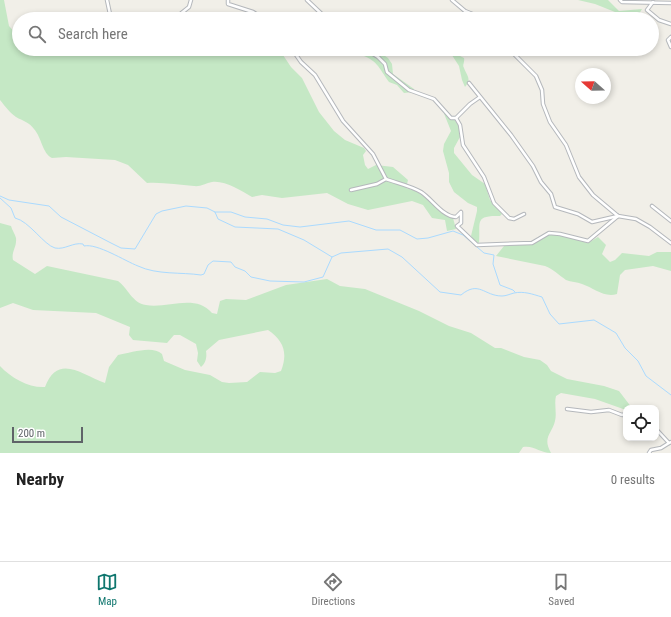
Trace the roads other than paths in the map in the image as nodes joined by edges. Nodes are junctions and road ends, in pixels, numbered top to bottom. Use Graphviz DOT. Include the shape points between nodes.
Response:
graph roads {
  1 [pos="107,0"];
  2 [pos="191,0"];
  3 [pos="228,0"];
  4 [pos="307,0"];
  5 [pos="452,0"];
  6 [pos="620,0"];
  7 [pos="641,0"];
  8 [pos="637,2"];
  9 [pos="653,2"];
  10 [pos="671,3"];
  11 [pos="110,12"];
  12 [pos="183,12"];
  13 [pos="253,12"];
  14 [pos="320,12"];
  15 [pos="468,12"];
  16 [pos="649,12"];
  17 [pos="659,20"];
  18 [pos="671,24"];
  19 [pos="671,37"];
  20 [pos="671,47"];
  21 [pos="297,56"];
  22 [pos="376,56"];
  23 [pos="516,56"];
  24 [pos="469,83"];
  25 [pos="480,98"];
  26 [pos="456,118"];
  27 [pos="386,179"];
  28 [pos="351,190"];
  29 [pos="652,206"];
  30 [pos="524,214"];
  31 [pos="618,216"];
  32 [pos="671,221"];
  33 [pos="671,243"];
  34 [pos="567,409"];
  35 [pos="623,415"];
  36 [pos="659,432"];
  37 [pos="670,442"];
  38 [pos="649,453"];
  1 -- 11 [label="street"];
  2 -- 12 [label="street" via="189,7"];
  3 -- 13 [label="street" via="228,4"];
  4 -- 14 [label="street"];
  5 -- 15 [label="street"];
  6 -- 8 [label="street"];
  7 -- 8 [label="street"];
  8 -- 9 [label="street"];
  9 -- 10 [label="street"];
  9 -- 16 [label="street" via="647,10"];
  17 -- 18 [label="street"];
  19 -- 20 [label="street" via="668,40"];
  21 -- 27 [label="street" via="315,75 343,121 373,154"];
  22 -- 26 [label="street" via="385,64 387,72 409,90 434,99 444,108 447,115"];
  23 -- 31 [label="street" via="536,76 550,122 566,145 579,177 593,195"];
  24 -- 25 [label="street"];
  25 -- 26 [label="street"];
  25 -- 31 [label="street" via="533,166 551,194 555,207 578,214 592,222"];
  26 -- 30 [label="street" via="460,125 463,145 484,178 494,203 509,218 514,219"];
  27 -- 28 [label="street" via="377,184"];
  27 -- 31 [label="street" via="422,193 453,217 461,212 461,223 457,226 477,245 532,243 554,233 588,241"];
  29 -- 32 [label="street"];
  31 -- 33 [label="street" via="636,219"];
  34 -- 35 [label="street" via="591,412 609,410"];
  36 -- 37 [label="street"];
  37 -- 38 [label="street"];
}
